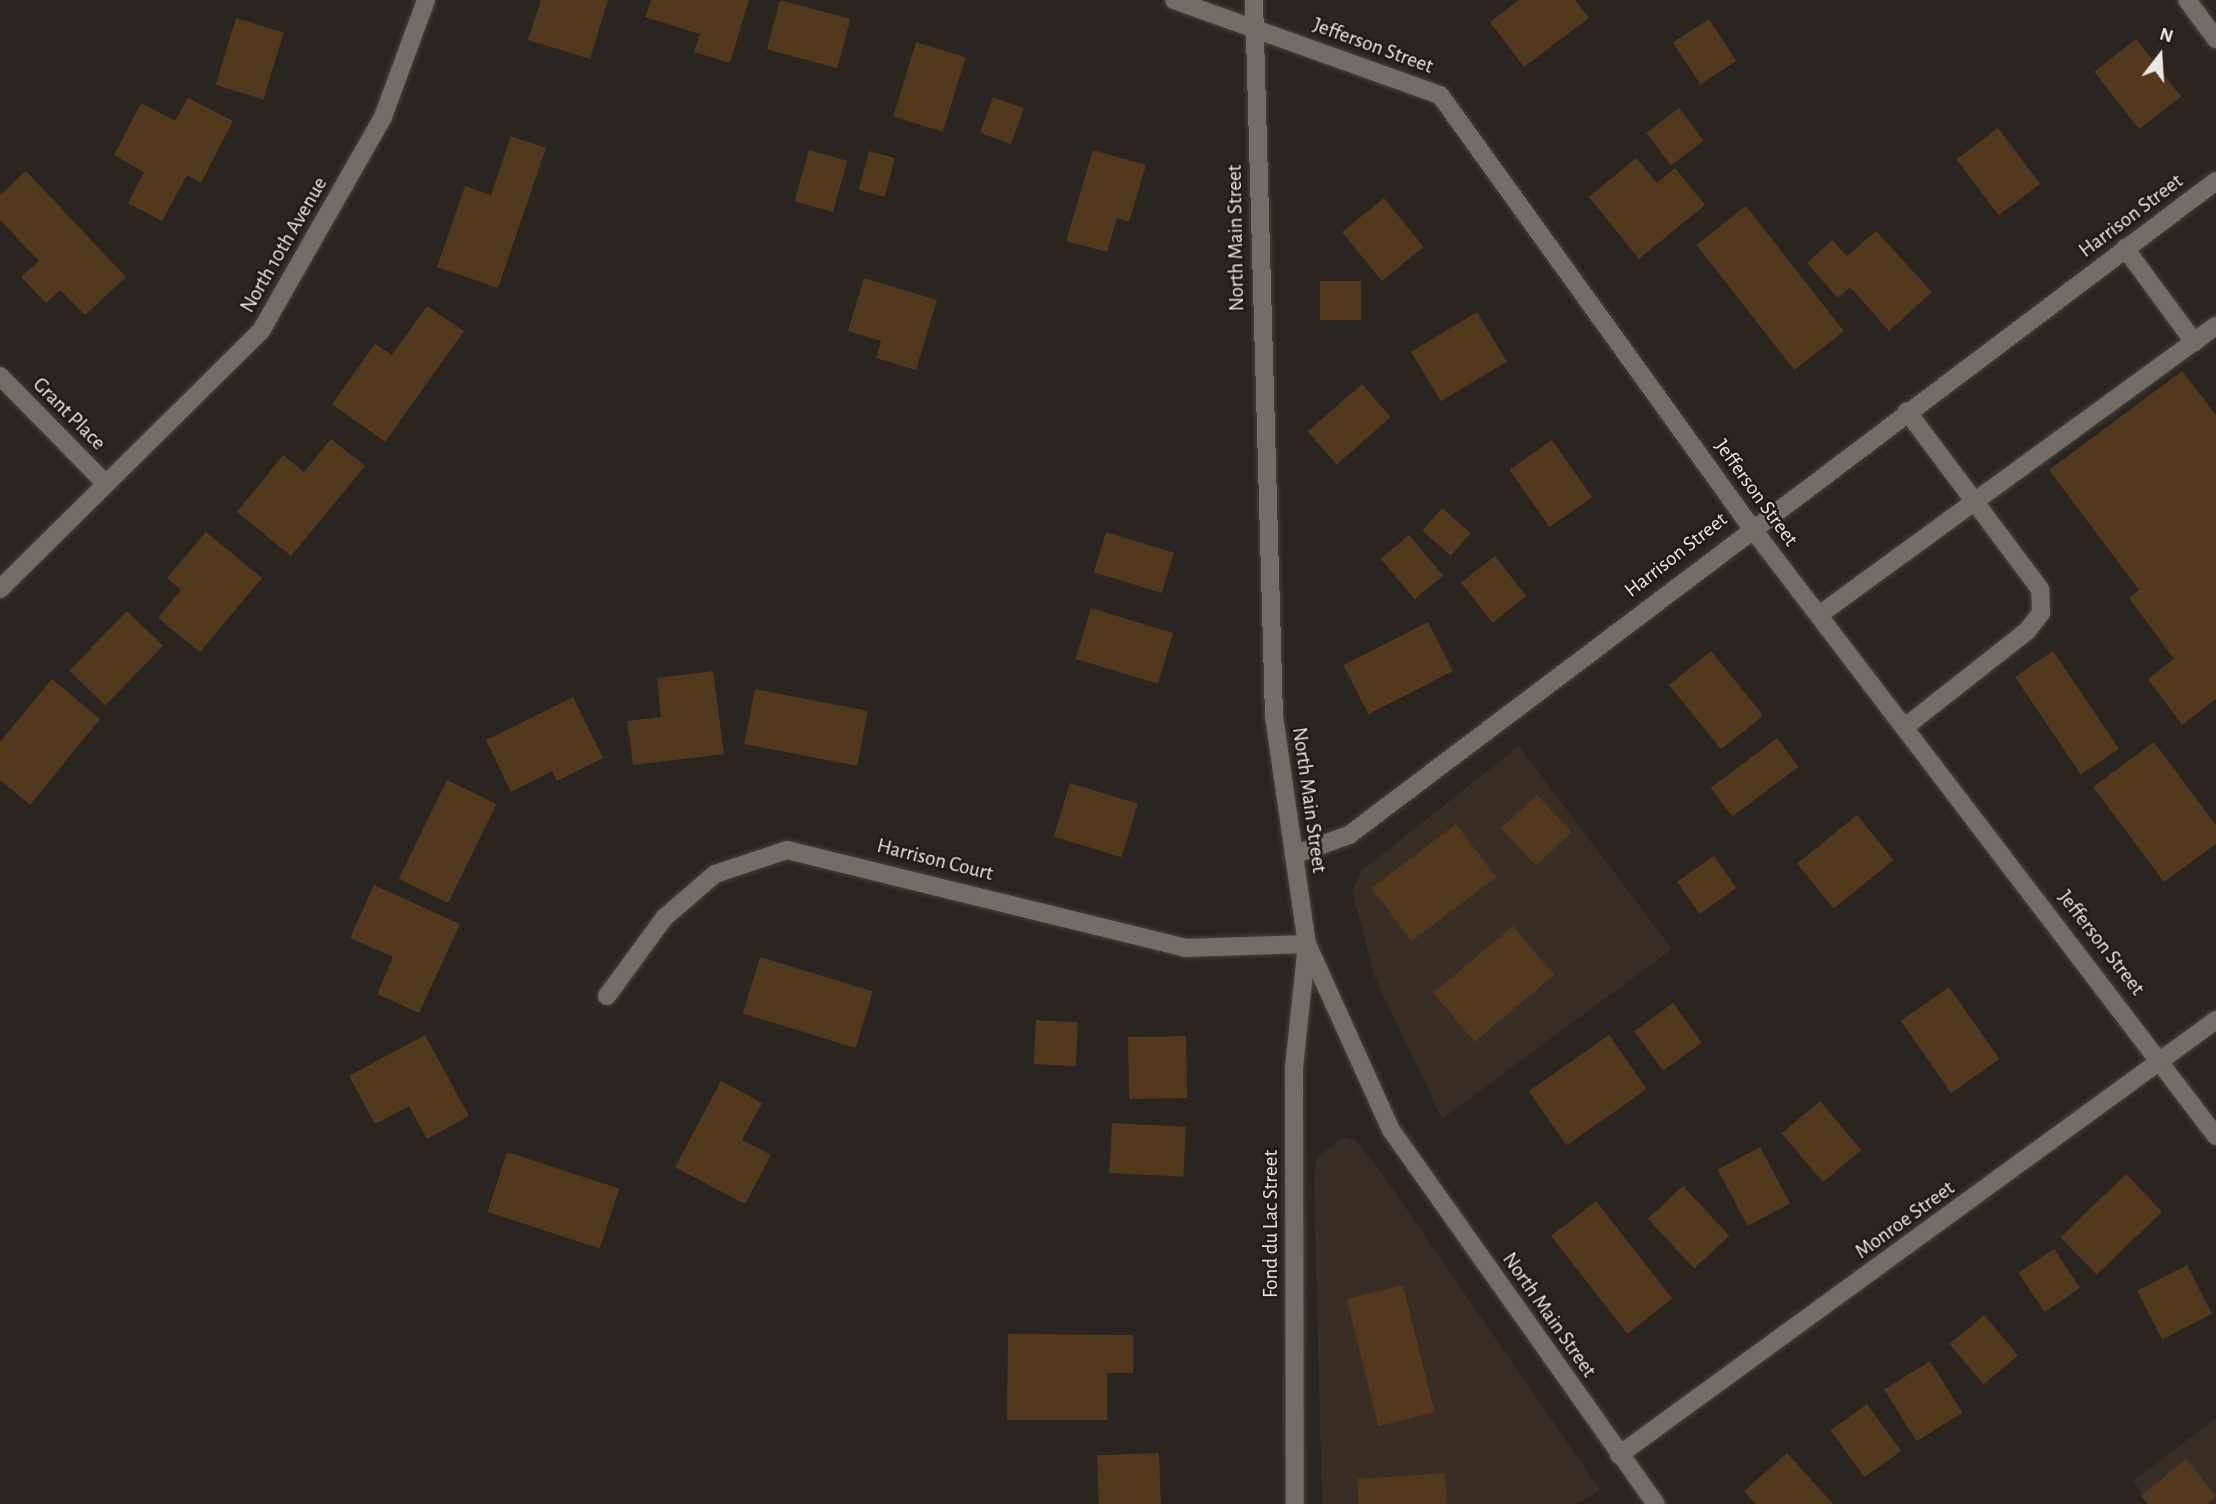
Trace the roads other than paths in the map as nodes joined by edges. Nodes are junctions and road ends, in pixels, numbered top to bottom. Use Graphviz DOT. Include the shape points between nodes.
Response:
graph roads {
  1 [pos="426,0"];
  2 [pos="1174,0"];
  3 [pos="1254,0"];
  4 [pos="2187,0"];
  5 [pos="1254,27"];
  6 [pos="2216,39"];
  7 [pos="2216,181"];
  8 [pos="2125,248"];
  9 [pos="2216,326"];
  10 [pos="2194,342"];
  11 [pos="0,376"];
  12 [pos="1907,411"];
  13 [pos="106,484"];
  14 [pos="1976,501"];
  15 [pos="1751,527"];
  16 [pos="0,589"];
  17 [pos="1819,615"];
  18 [pos="1905,726"];
  19 [pos="1294,855"];
  20 [pos="1307,944"];
  21 [pos="607,996"];
  22 [pos="2216,1020"];
  23 [pos="2163,1061"];
  24 [pos="2216,1136"];
  25 [pos="1619,1455"];
  26 [pos="1295,1504"];
  27 [pos="1656,1504"];
  1 -- 13 [label="street, North 10th Avenue" via="383,117 261,331"];
  2 -- 5 [label="street, Jefferson Street"];
  3 -- 5 [label="street, North Main Street"];
  4 -- 6 [label="street"];
  5 -- 15 [label="street, Jefferson Street" via="1440,94"];
  5 -- 19 [label="street, North Main Street" via="1274,702"];
  7 -- 8 [label="street, Harrison Street"];
  8 -- 10 [label="street"];
  8 -- 12 [label="street, Harrison Street"];
  9 -- 10 [label="street"];
  10 -- 14 [label="street"];
  11 -- 13 [label="street, Grant Place"];
  12 -- 14 [label="street"];
  12 -- 15 [label="street, Harrison Street"];
  13 -- 16 [label="street, North 10th Avenue"];
  14 -- 17 [label="street"];
  14 -- 18 [label="street" via="2040,589 2041,613 2027,631"];
  15 -- 17 [label="street, Jefferson Street"];
  15 -- 19 [label="street, Harrison Street" via="1349,835"];
  17 -- 18 [label="street, Jefferson Street"];
  18 -- 23 [label="street, Jefferson Street"];
  19 -- 20 [label="street, North Main Street"];
  20 -- 21 [label="street, Harrison Court" via="1185,948 788,850 715,874 664,918"];
  20 -- 25 [label="street, North Main Street" via="1391,1130"];
  20 -- 26 [label="street, Fond du Lac Street" via="1294,1067"];
  22 -- 23 [label="street, Monroe Street"];
  23 -- 24 [label="street, Jefferson Street"];
  23 -- 25 [label="street, Monroe Street"];
  25 -- 27 [label="street, North Main Street"];
}
